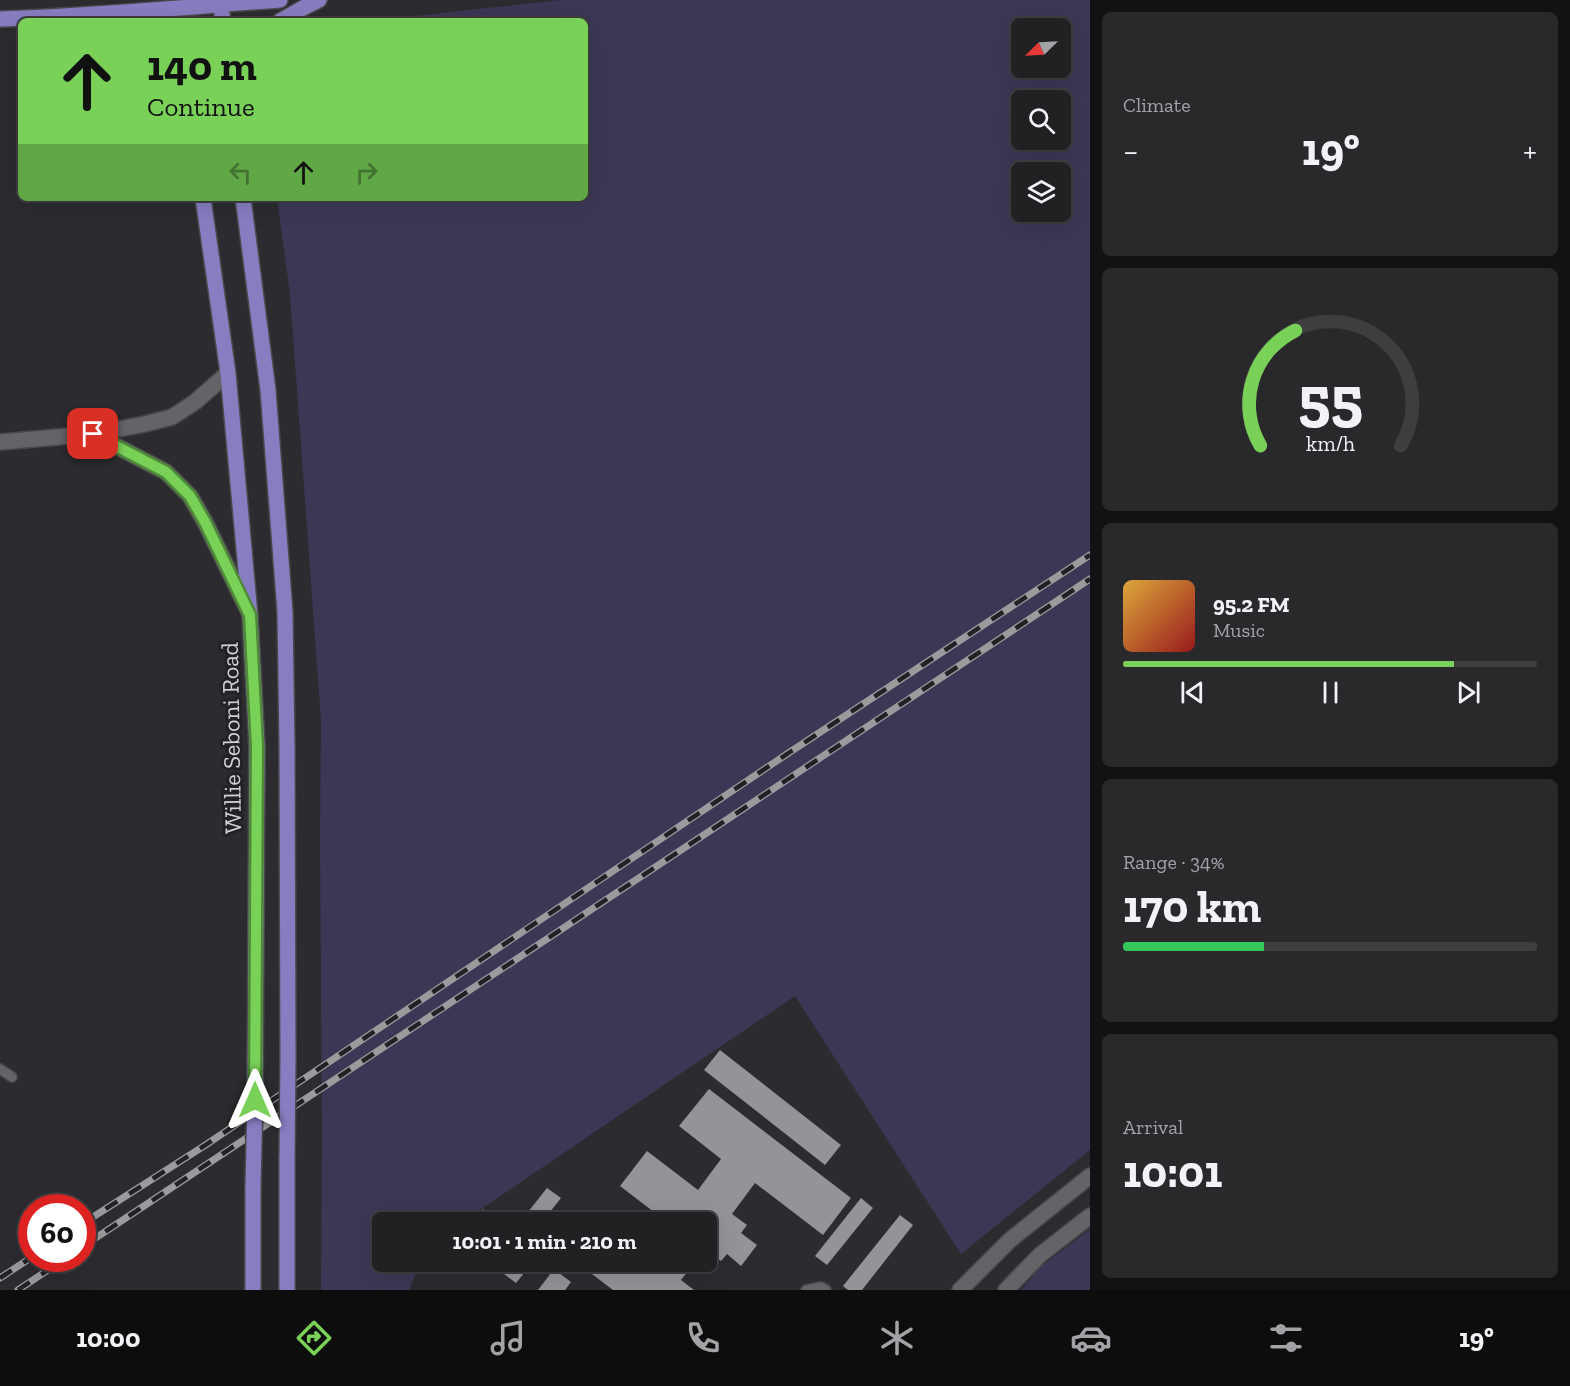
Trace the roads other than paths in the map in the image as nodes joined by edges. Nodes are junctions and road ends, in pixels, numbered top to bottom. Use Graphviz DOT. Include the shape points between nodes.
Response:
graph roads {
  1 [pos="280,0"];
  2 [pos="319,0"];
  3 [pos="220,2"];
  4 [pos="181,10"];
  5 [pos="52,17"];
  6 [pos="18,18"];
  7 [pos="26,18"];
  8 [pos="56,18"];
  9 [pos="223,18"];
  10 [pos="286,18"];
  11 [pos="0,19"];
  12 [pos="203,201"];
  13 [pos="243,201"];
  14 [pos="228,374"];
  15 [pos="93,434"];
  16 [pos="0,442"];
  17 [pos="250,615"];
  18 [pos="0,1070"];
  19 [pos="12,1077"];
  20 [pos="1090,1176"];
  21 [pos="1090,1216"];
  22 [pos="253,1290"];
  23 [pos="287,1290"];
  24 [pos="806,1290"];
  25 [pos="826,1290"];
  26 [pos="960,1290"];
  27 [pos="1006,1290"];
  1 -- 3 [label="main road"];
  2 -- 10 [label="main road"];
  3 -- 4 [label="main road"];
  3 -- 9 [label="main road"];
  4 -- 5 [label="main road"];
  5 -- 7 [label="main road"];
  5 -- 8 [label="main road"];
  6 -- 11 [label="main road"];
  12 -- 14 [label="main road, Willie Seboni Road"];
  13 -- 23 [label="main road, bridge" via="268,390 285,612"];
  14 -- 15 [label="street" via="172,417"];
  14 -- 17 [label="main road, Willie Seboni Road"];
  15 -- 16 [label="street"];
  15 -- 17 [label="street" via="166,472 190,496"];
  17 -- 22 [label="main road, Willie Seboni Road, bridge" via="257,746"];
  18 -- 19 [label="lane"];
  20 -- 26 [label="street" via="1010,1240"];
  21 -- 27 [label="street" via="1040,1255"];
  24 -- 25 [label="lane"];
}
